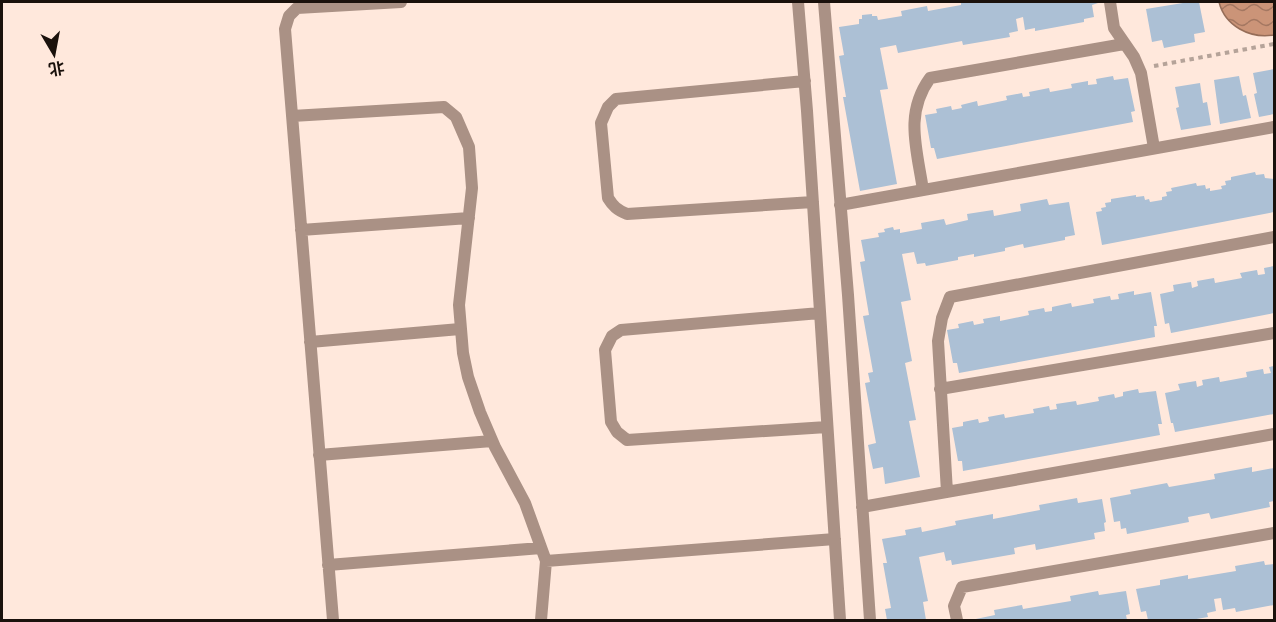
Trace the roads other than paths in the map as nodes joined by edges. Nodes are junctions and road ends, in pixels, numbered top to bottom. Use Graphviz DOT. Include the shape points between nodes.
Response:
graph roads {
  1 [pos="401,2"];
  2 [pos="798,2"];
  3 [pos="824,2"];
  4 [pos="1110,2"];
  5 [pos="1124,44"];
  6 [pos="805,81"];
  7 [pos="292,116"];
  8 [pos="1275,127"];
  9 [pos="1154,148"];
  10 [pos="923,190"];
  11 [pos="813,202"];
  12 [pos="840,205"];
  13 [pos="469,218"];
  14 [pos="301,230"];
  15 [pos="1275,237"];
  16 [pos="820,313"];
  17 [pos="460,329"];
  18 [pos="1275,333"];
  19 [pos="310,342"];
  20 [pos="940,390"];
  21 [pos="827,427"];
  22 [pos="1275,434"];
  23 [pos="492,441"];
  24 [pos="319,455"];
  25 [pos="947,492"];
  26 [pos="862,507"];
  27 [pos="1275,533"];
  28 [pos="834,539"];
  29 [pos="541,548"];
  30 [pos="546,561"];
  31 [pos="328,565"];
  32 [pos="333,621"];
  33 [pos="541,621"];
  34 [pos="840,621"];
  35 [pos="870,621"];
  36 [pos="957,621"];
  1 -- 7 [label="lane" via="292,11 285,29"];
  2 -- 6 [label="lane"];
  3 -- 12 [label="lane"];
  4 -- 5 [label="lane" via="1114,28"];
  5 -- 9 [label="lane" via="1139,68"];
  5 -- 10 [label="lane" via="930,78 918,99 913,123"];
  6 -- 11 [label="lane"];
  6 -- 11 [label="lane" via="616,99 608,106 601,123 608,198 615,208 627,214"];
  7 -- 13 [label="lane" via="444,107 456,117 469,147"];
  7 -- 14 [label="lane"];
  8 -- 9 [label="lane"];
  9 -- 10 [label="lane"];
  10 -- 12 [label="lane"];
  11 -- 16 [label="lane"];
  12 -- 26 [label="lane"];
  13 -- 14 [label="lane"];
  13 -- 17 [label="lane"];
  14 -- 19 [label="lane"];
  15 -- 20 [label="lane" via="950,297 938,341"];
  16 -- 21 [label="lane"];
  16 -- 21 [label="lane" via="621,330 612,336 605,350 611,422 627,440"];
  17 -- 19 [label="lane"];
  17 -- 23 [label="lane" via="468,377"];
  18 -- 20 [label="lane"];
  19 -- 24 [label="lane"];
  20 -- 25 [label="lane"];
  21 -- 28 [label="lane"];
  22 -- 25 [label="lane"];
  23 -- 24 [label="lane"];
  23 -- 29 [label="lane" via="525,503"];
  24 -- 31 [label="lane"];
  25 -- 26 [label="lane"];
  26 -- 35 [label="lane"];
  27 -- 36 [label="lane" via="962,587 954,606"];
  28 -- 30 [label="lane"];
  28 -- 34 [label="lane"];
  29 -- 30 [label="lane"];
  29 -- 31 [label="lane"];
  30 -- 33 [label="lane"];
  31 -- 32 [label="lane"];
}
